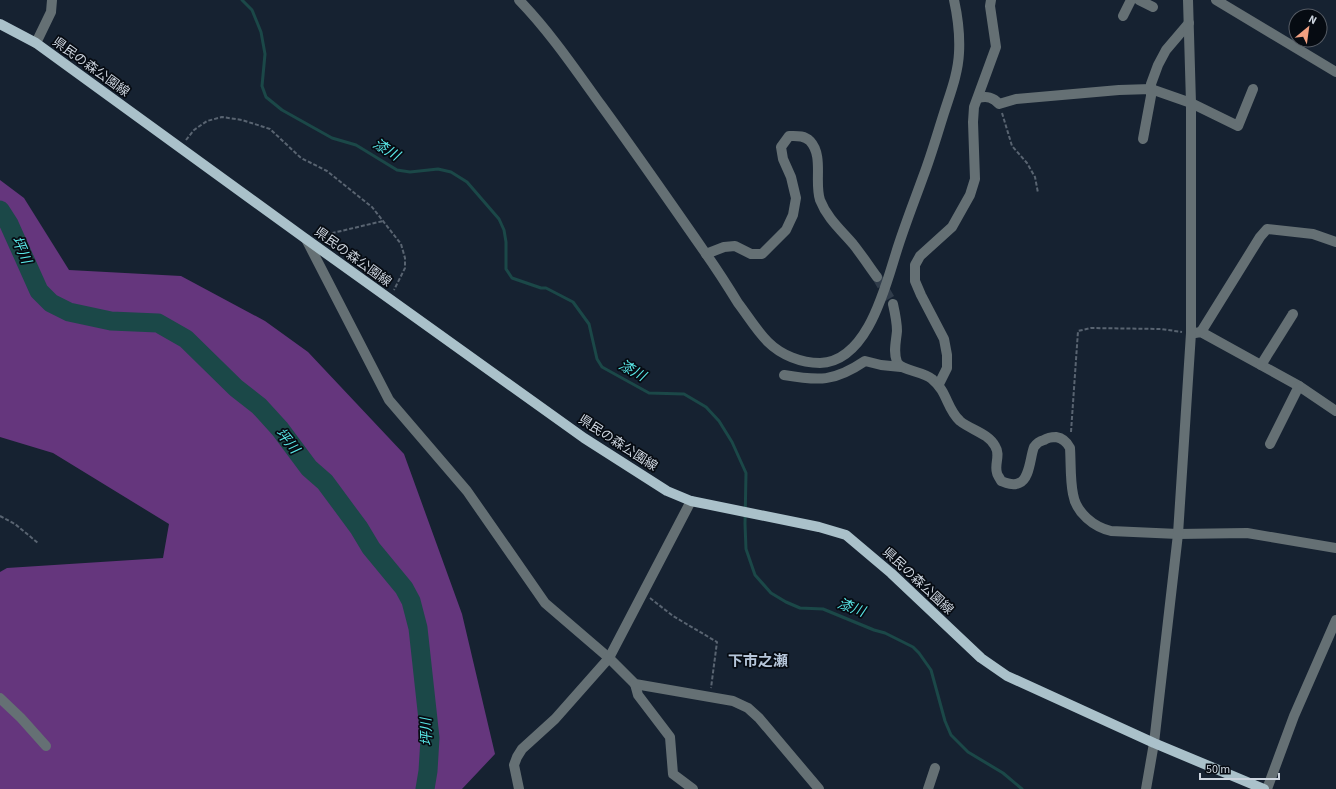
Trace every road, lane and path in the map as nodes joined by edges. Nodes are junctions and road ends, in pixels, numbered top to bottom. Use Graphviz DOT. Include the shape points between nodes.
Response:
graph roads {
  1 [pos="52,0"];
  2 [pos="519,0"];
  3 [pos="954,0"];
  4 [pos="991,0"];
  5 [pos="1131,0"];
  6 [pos="1139,0"];
  7 [pos="1188,0"];
  8 [pos="1216,0"];
  9 [pos="1153,7"];
  10 [pos="1123,16"];
  11 [pos="1189,23"];
  12 [pos="0,24"];
  13 [pos="36,43"];
  14 [pos="1336,72"];
  15 [pos="1151,89"];
  16 [pos="1253,89"];
  17 [pos="978,98"];
  18 [pos="1191,103"];
  19 [pos="999,104"];
  20 [pos="1143,139"];
  21 [pos="181,148"];
  22 [pos="1038,193"];
  23 [pos="383,221"];
  24 [pos="306,239"];
  25 [pos="1336,242"];
  26 [pos="706,254"];
  27 [pos="877,277"];
  28 [pos="389,299"];
  29 [pos="893,304"];
  30 [pos="1293,314"];
  31 [pos="1196,333"];
  32 [pos="1261,365"];
  33 [pos="901,367"];
  34 [pos="784,375"];
  35 [pos="939,384"];
  36 [pos="1299,386"];
  37 [pos="1336,411"];
  38 [pos="1270,444"];
  39 [pos="1070,448"];
  40 [pos="691,501"];
  41 [pos="0,516"];
  42 [pos="1178,534"];
  43 [pos="38,543"];
  44 [pos="1336,548"];
  45 [pos="644,593"];
  46 [pos="1335,627"];
  47 [pos="609,658"];
  48 [pos="635,684"];
  49 [pos="710,697"];
  50 [pos="0,698"];
  51 [pos="1154,743"];
  52 [pos="46,746"];
  53 [pos="935,768"];
  54 [pos="519,789"];
  55 [pos="693,789"];
  56 [pos="819,789"];
  57 [pos="928,789"];
  58 [pos="1146,789"];
  59 [pos="1265,789"];
  1 -- 13 [label="street" via="51,12"];
  2 -- 26 [label="street" via="564,53"];
  3 -- 26 [label="street" via="958,21 959,53 952,88 882,296 866,331 856,345 834,360 822,363 808,362 782,353 756,329"];
  4 -- 17 [label="street" via="996,47"];
  5 -- 10 [label="street"];
  6 -- 9 [label="street"];
  7 -- 11 [label="street"];
  8 -- 14 [label="street"];
  11 -- 15 [label="street" via="1166,50 1158,65"];
  11 -- 18 [label="street"];
  12 -- 13 [label="main road, 県民の森公園線"];
  13 -- 21 [label="main road, 県民の森公園線"];
  15 -- 18 [label="street"];
  15 -- 19 [label="street" via="1016,99"];
  15 -- 20 [label="street"];
  16 -- 18 [label="street" via="1238,126"];
  17 -- 19 [label="street" via="987,96"];
  17 -- 35 [label="street" via="974,106 973,122 976,179 952,228 920,256 916,265 915,281 946,347 947,368"];
  18 -- 31 [label="street"];
  19 -- 22 [label="path" via="1012,146 1035,177"];
  21 -- 23 [label="path" via="194,130 207,121 222,117 270,129 301,158 346,185 372,207"];
  21 -- 24 [label="main road, 県民の森公園線"];
  23 -- 24 [label="path"];
  23 -- 28 [label="path" via="401,244 405,258 405,268"];
  24 -- 28 [label="main road, 県民の森公園線"];
  24 -- 47 [label="street" via="389,400 467,491 545,603"];
  25 -- 31 [label="street" via="1313,234 1267,229"];
  26 -- 27 [label="street" via="735,246 751,254 762,254 786,230 793,215 796,198 781,147 789,136 800,135 809,140 817,154 820,200 823,206 833,223"];
  28 -- 40 [label="main road, 県民の森公園線" via="584,438 667,491"];
  29 -- 33 [label="street" via="896,321 895,351"];
  30 -- 32 [label="street"];
  31 -- 32 [label="street"];
  31 -- 39 [label="path" via="1161,329 1091,328 1078,331"];
  31 -- 42 [label="street"];
  32 -- 36 [label="street"];
  33 -- 34 [label="street" via="865,361 851,371 822,379"];
  33 -- 35 [label="street" via="930,377"];
  35 -- 39 [label="street" via="956,417 988,438 995,446 998,454 996,472 1001,481 1018,484 1023,480 1035,447 1047,438 1061,439 1067,442"];
  36 -- 37 [label="street"];
  36 -- 38 [label="street"];
  39 -- 42 [label="street" via="1073,495 1084,515 1095,525 1111,532"];
  40 -- 45 [label="street"];
  40 -- 51 [label="main road, 県民の森公園線" via="819,527 846,535 891,573 981,658 1007,676"];
  41 -- 43 [label="path"];
  42 -- 44 [label="street" via="1247,533"];
  42 -- 51 [label="street"];
  45 -- 47 [label="street"];
  45 -- 49 [label="path" via="674,616 717,642"];
  46 -- 59 [label="street" via="1294,716"];
  47 -- 48 [label="street"];
  47 -- 54 [label="street" via="555,719 522,749 514,765"];
  48 -- 49 [label="street"];
  48 -- 55 [label="street" via="638,695 670,737 673,774"];
  49 -- 56 [label="street" via="733,701 748,708"];
  50 -- 52 [label="street"];
  51 -- 58 [label="street"];
  51 -- 59 [label="main road, 県民の森公園線"];
  53 -- 57 [label="street"];
}
